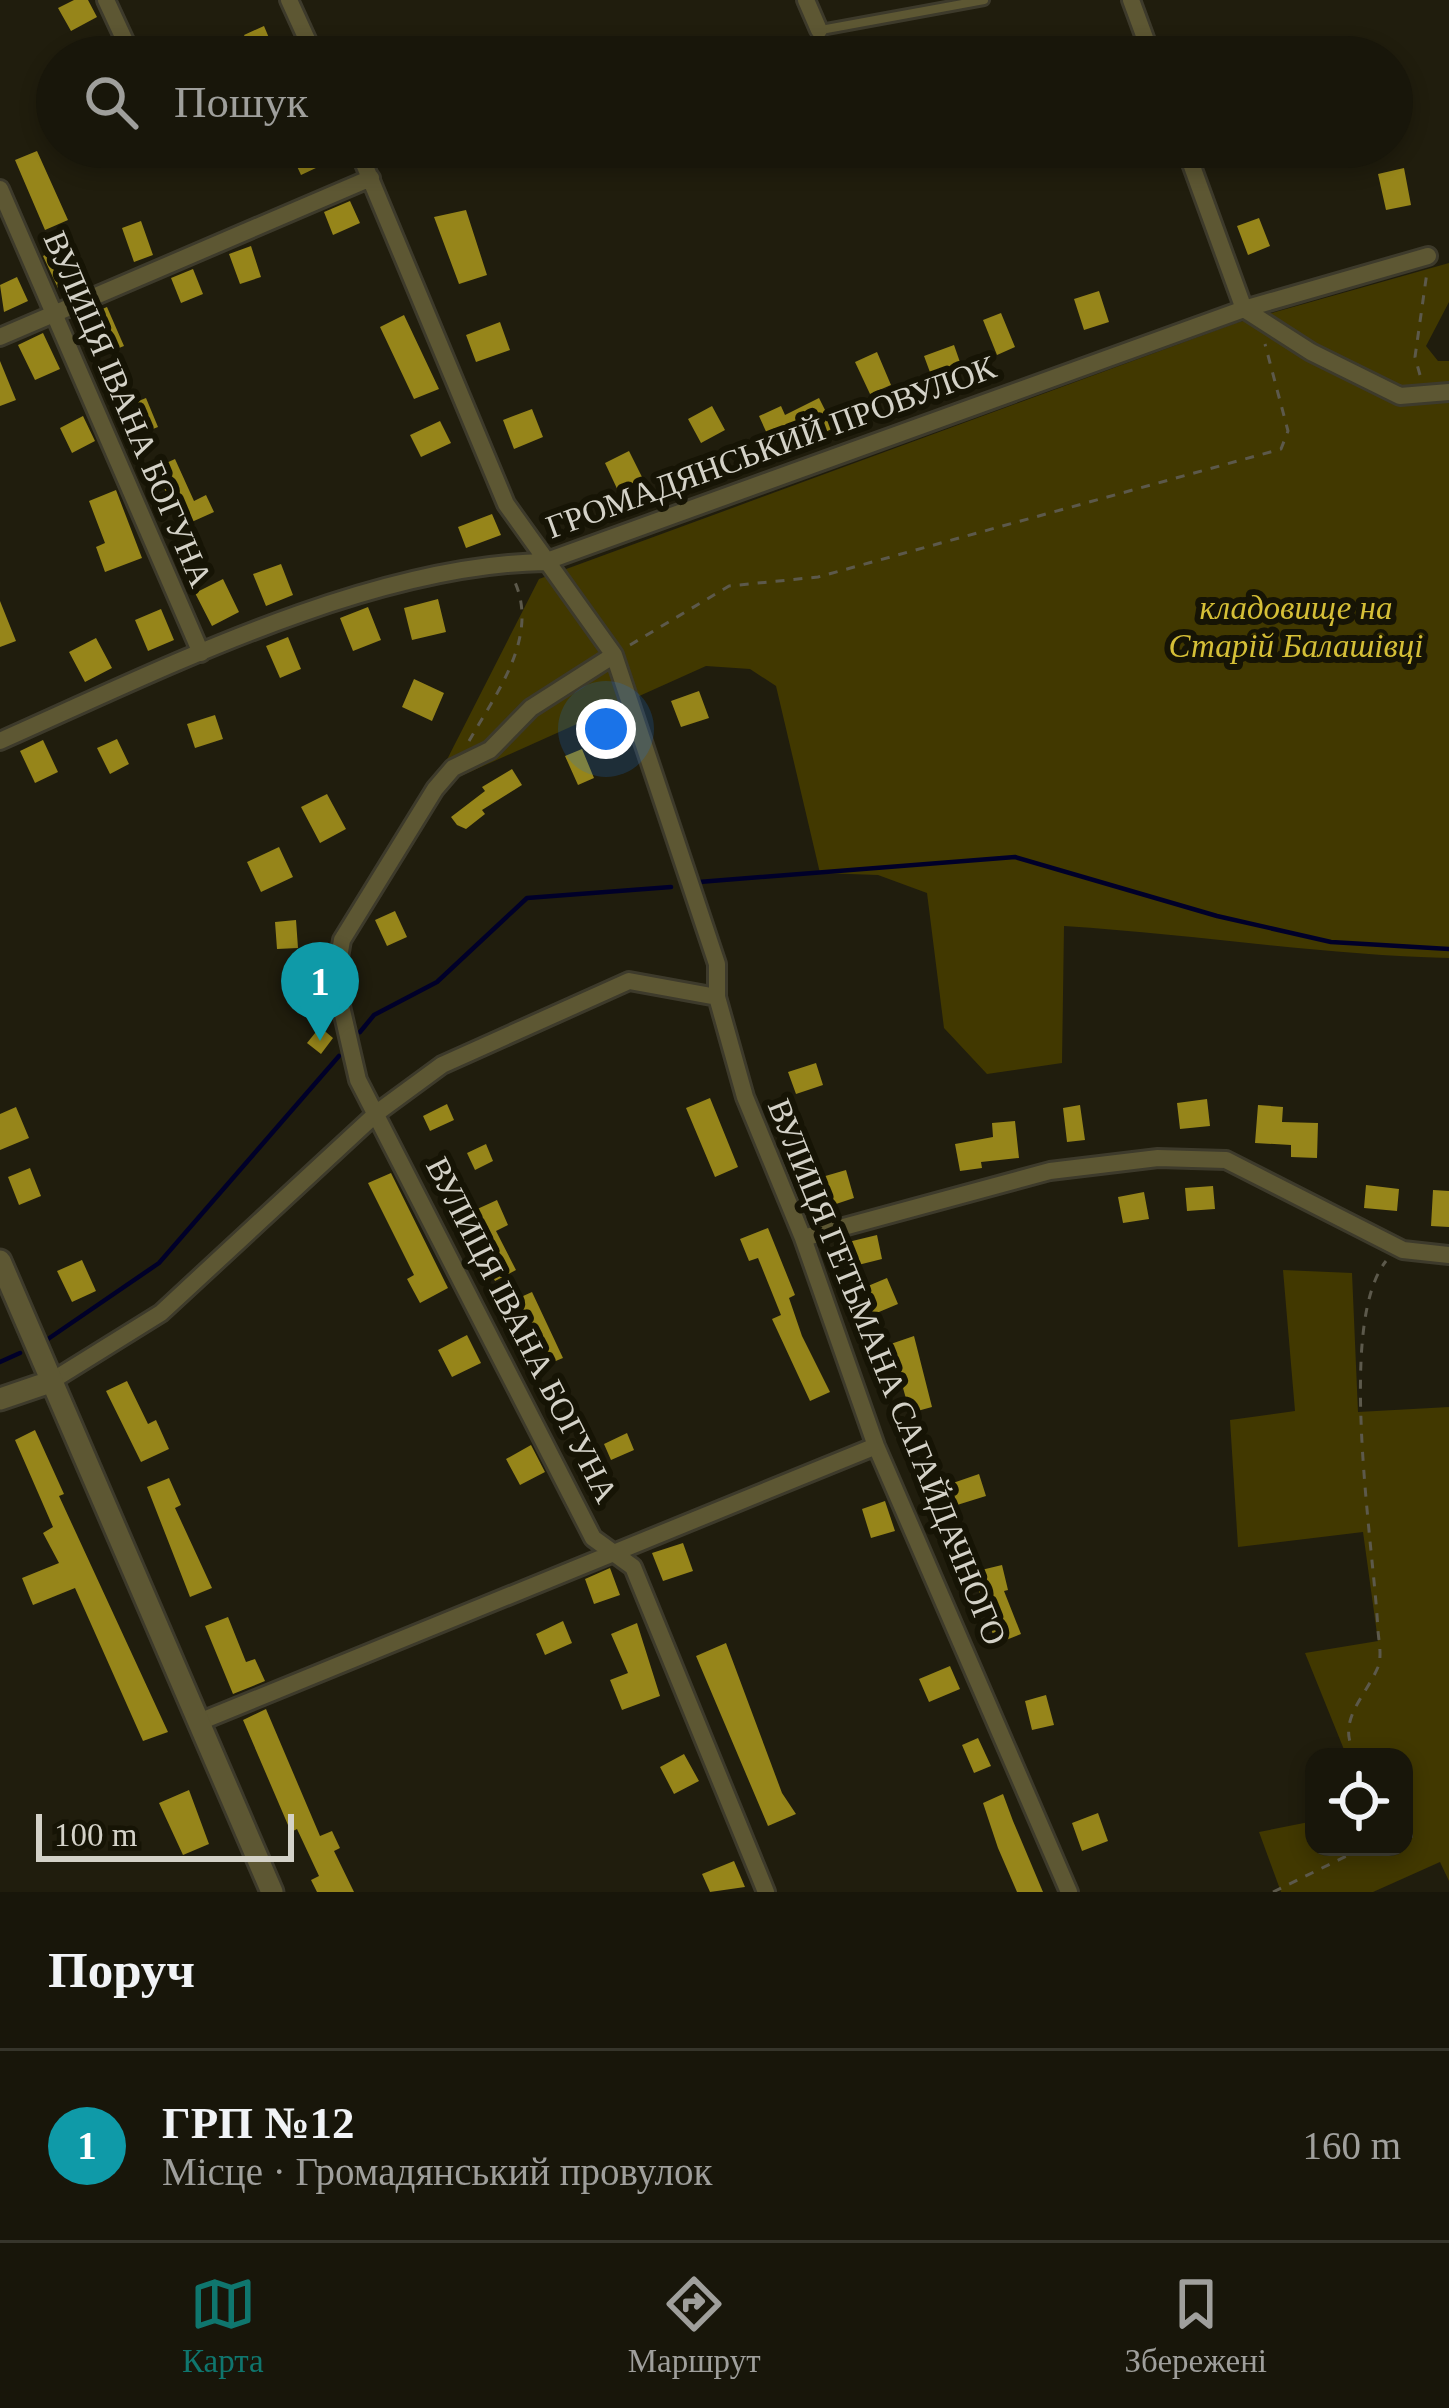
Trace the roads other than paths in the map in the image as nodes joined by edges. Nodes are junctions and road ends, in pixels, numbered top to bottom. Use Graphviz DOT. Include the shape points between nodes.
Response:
graph roads {
  1 [pos="106,0"];
  2 [pos="290,0"];
  3 [pos="806,0"];
  4 [pos="984,0"];
  5 [pos="1131,0"];
  6 [pos="819,30"];
  7 [pos="122,36"];
  8 [pos="306,36"];
  9 [pos="1144,36"];
  10 [pos="365,168"];
  11 [pos="1193,168"];
  12 [pos="370,178"];
  13 [pos="0,189"];
  14 [pos="1428,256"];
  15 [pos="1244,309"];
  16 [pos="52,310"];
  17 [pos="0,337"];
  18 [pos="1449,392"];
  19 [pos="544,562"];
  20 [pos="201,652"];
  21 [pos="614,655"];
  22 [pos="0,740"];
  23 [pos="717,997"];
  24 [pos="378,1112"];
  25 [pos="803,1238"];
  26 [pos="1449,1255"];
  27 [pos="0,1261"];
  28 [pos="50,1382"];
  29 [pos="0,1399"];
  30 [pos="876,1446"];
  31 [pos="609,1555"];
  32 [pos="199,1722"];
  33 [pos="272,1892"];
  34 [pos="766,1892"];
  35 [pos="1069,1892"];
  1 -- 7 [label="street"];
  2 -- 8 [label="street"];
  3 -- 6 [label="street"];
  4 -- 6 [label="lane"];
  5 -- 9 [label="street"];
  10 -- 12 [label="street, ВУЛИЦЯ ГЕТЬМАНА САГАЙДАЧНОГО"];
  11 -- 15 [label="street"];
  12 -- 16 [label="street"];
  12 -- 19 [label="street, ВУЛИЦЯ ГЕТЬМАНА САГАЙДАЧНОГО" via="506,504"];
  13 -- 16 [label="street, ВУЛИЦЯ ІВАНА БОГУНА"];
  14 -- 15 [label="street, ГРОМАДЯНСЬКИЙ ПРОВУЛОК"];
  15 -- 18 [label="street" via="1400,396"];
  15 -- 19 [label="street, ГРОМАДЯНСЬКИЙ ПРОВУЛОК"];
  16 -- 17 [label="street"];
  16 -- 20 [label="street, ВУЛИЦЯ ІВАНА БОГУНА"];
  19 -- 20 [label="street, ГРОМАДЯНСЬКИЙ ПРОВУЛОК" via="506,562 370,593"];
  19 -- 21 [label="street, ВУЛИЦЯ ГЕТЬМАНА САГАЙДАЧНОГО"];
  20 -- 22 [label="street, ГРОМАДЯНСЬКИЙ ПРОВУЛОК"];
  21 -- 23 [label="street, ВУЛИЦЯ ГЕТЬМАНА САГАЙДАЧНОГО" via="717,964"];
  21 -- 24 [label="street" via="530,708 490,750 453,768 342,940 335,980 358,1080"];
  23 -- 24 [label="street" via="629,981 442,1065"];
  23 -- 25 [label="street, ВУЛИЦЯ ГЕТЬМАНА САГАЙДАЧНОГО" via="745,1097"];
  24 -- 28 [label="street" via="161,1313"];
  24 -- 31 [label="street, ВУЛИЦЯ ІВАНА БОГУНА" via="593,1538"];
  25 -- 26 [label="street" via="1050,1171 1158,1158 1226,1160 1403,1250"];
  25 -- 30 [label="street, ВУЛИЦЯ ГЕТЬМАНА САГАЙДАЧНОГО"];
  27 -- 28 [label="street"];
  28 -- 29 [label="street"];
  28 -- 32 [label="street"];
  30 -- 31 [label="street"];
  30 -- 35 [label="street, ВУЛИЦЯ ГЕТЬМАНА САГАЙДАЧНОГО"];
  31 -- 32 [label="street"];
  31 -- 34 [label="street, ВУЛИЦЯ ІВАНА БОГУНА" via="633,1567"];
  32 -- 33 [label="street"];
}
